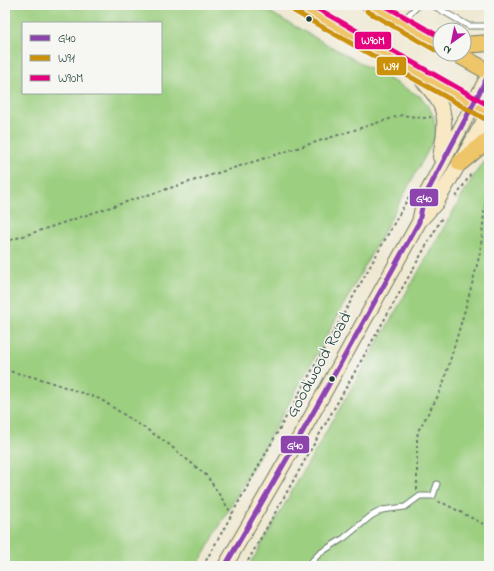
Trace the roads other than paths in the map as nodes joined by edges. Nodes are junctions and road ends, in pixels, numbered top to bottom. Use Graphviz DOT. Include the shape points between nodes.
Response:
graph roads {
  1 [pos="297,5"];
  2 [pos="370,5"];
  3 [pos="419,5"];
  4 [pos="432,5"];
  5 [pos="401,22"];
  6 [pos="489,23"];
  7 [pos="432,40"];
  8 [pos="489,43"];
  9 [pos="472,44"];
  10 [pos="470,62"];
  11 [pos="489,73"];
  12 [pos="417,74"];
  13 [pos="473,104"];
  14 [pos="489,113"];
  15 [pos="489,142"];
  16 [pos="468,166"];
  17 [pos="437,171"];
  18 [pos="420,222"];
  19 [pos="437,484"];
  20 [pos="225,566"];
  21 [pos="307,566"];
  1 -- 12 [label="highway"];
  2 -- 5 [label="highway"];
  3 -- 5 [label="lane"];
  4 -- 6 [label="lane" via="469,26 487,26"];
  5 -- 7 [label="highway"];
  8 -- 9 [label="highway"];
  10 -- 11 [label="highway"];
  11 -- 13 [label="main road, Goodwood Road"];
  12 -- 13 [label="highway"];
  12 -- 17 [label="main road" via="439,102 444,116 444,136"];
  13 -- 14 [label="highway"];
  13 -- 17 [label="main road, Goodwood Road"];
  14 -- 16 [label="main road, Goodwood Road"];
  15 -- 16 [label="highway" via="483,144"];
  16 -- 18 [label="main road, Goodwood Road"];
  17 -- 18 [label="main road, Goodwood Road" via="424,198"];
  18 -- 20 [label="main road, Goodwood Road"];
  19 -- 21 [label="lane" via="434,496 420,496 405,507 382,510 371,516 320,553"];
}
